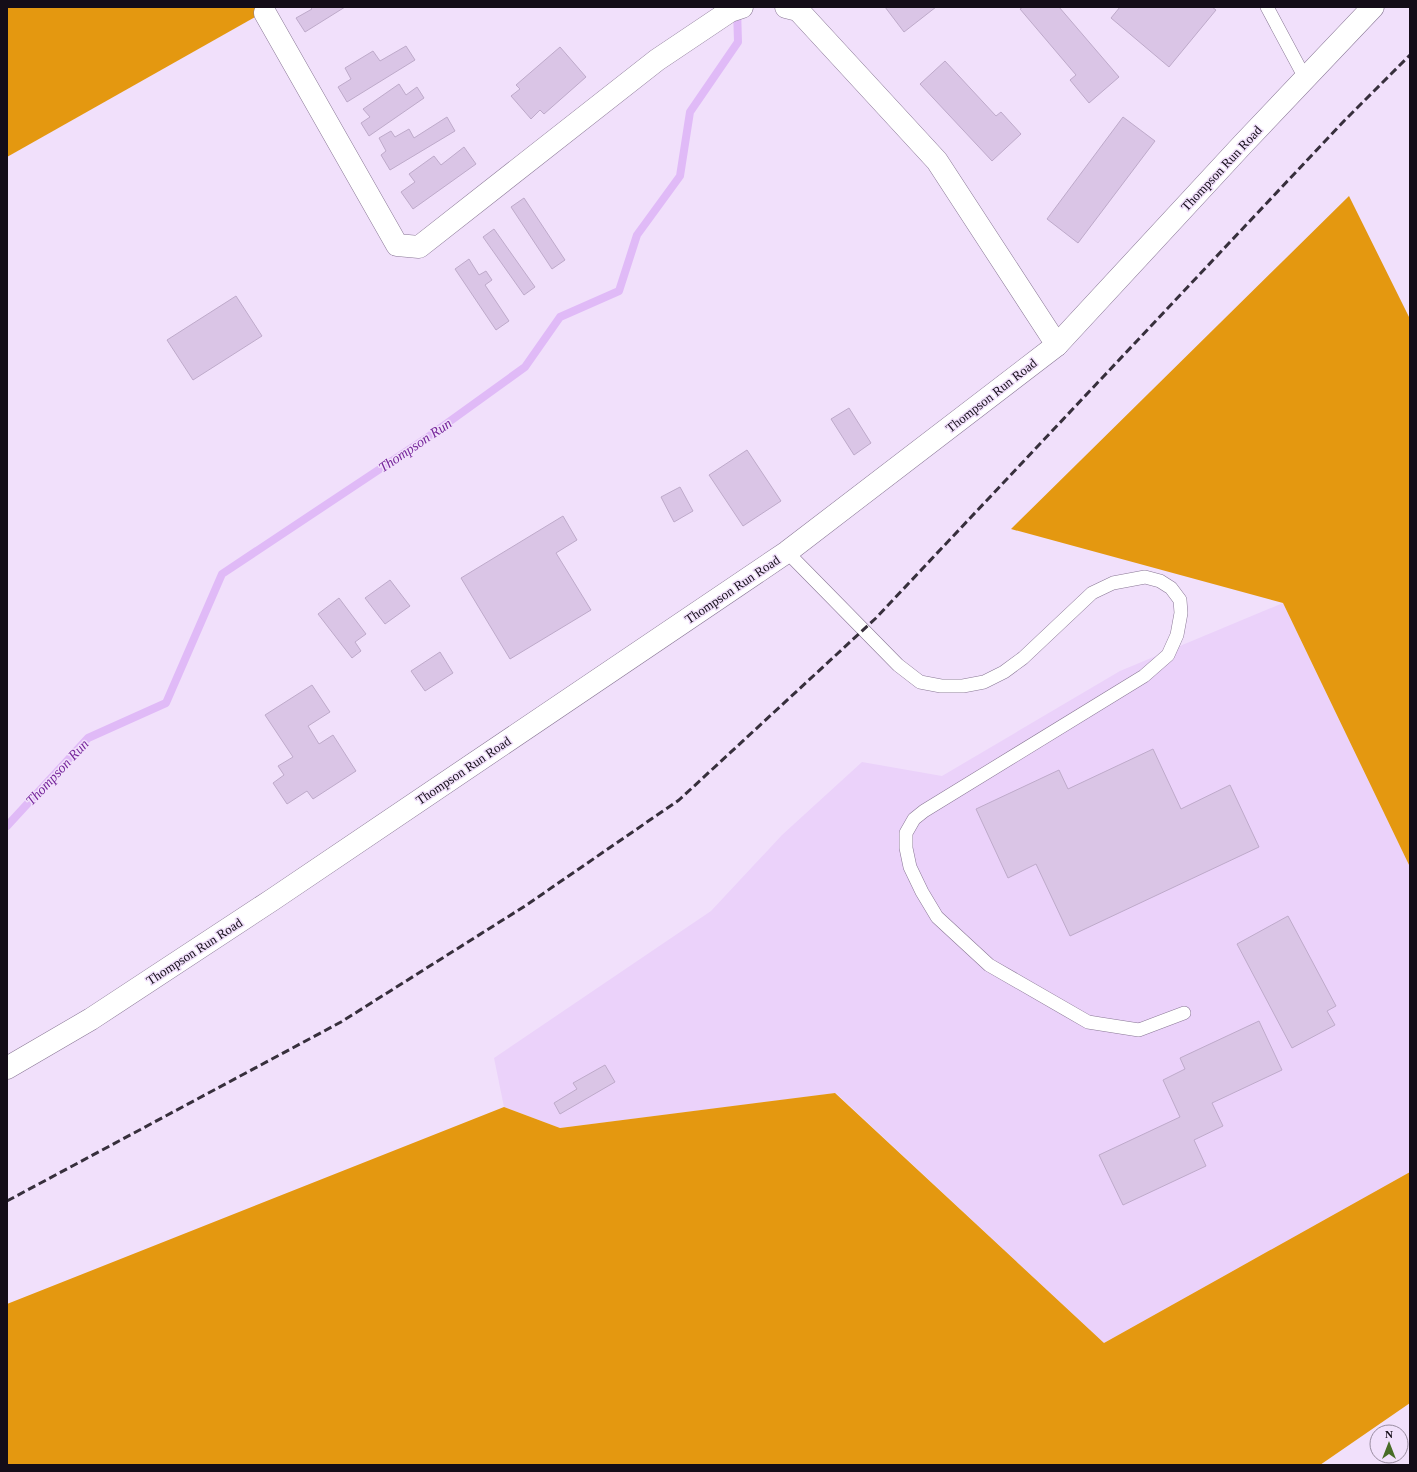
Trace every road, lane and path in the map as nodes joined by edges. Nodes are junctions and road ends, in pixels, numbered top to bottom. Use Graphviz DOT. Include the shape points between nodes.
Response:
graph roads {
  1 [pos="786,7"];
  2 [pos="1267,7"];
  3 [pos="1373,7"];
  4 [pos="736,9"];
  5 [pos="265,13"];
  6 [pos="1306,78"];
  7 [pos="1057,345"];
  8 [pos="787,552"];
  9 [pos="1184,1013"];
  10 [pos="7,1068"];
  1 -- 7 [label="street" via="798,10 938,161"];
  2 -- 6 [label="lane"];
  3 -- 6 [label="street, Thompson Run Road"];
  4 -- 5 [label="street" via="657,60 419,248 397,245"];
  6 -- 7 [label="street, Thompson Run Road"];
  7 -- 8 [label="street, Thompson Run Road"];
  8 -- 9 [label="lane" via="898,665 920,682 941,686 963,686 984,682 1004,672 1023,658 1092,593 1113,583 1145,577 1160,581 1171,588 1180,600 1181,613 1177,635 1168,655 1144,676 924,811 914,819 906,833 906,848 910,866 937,916 989,965 1088,1022 1139,1030"];
  8 -- 10 [label="street, Thompson Run Road" via="91,1019"];
}
